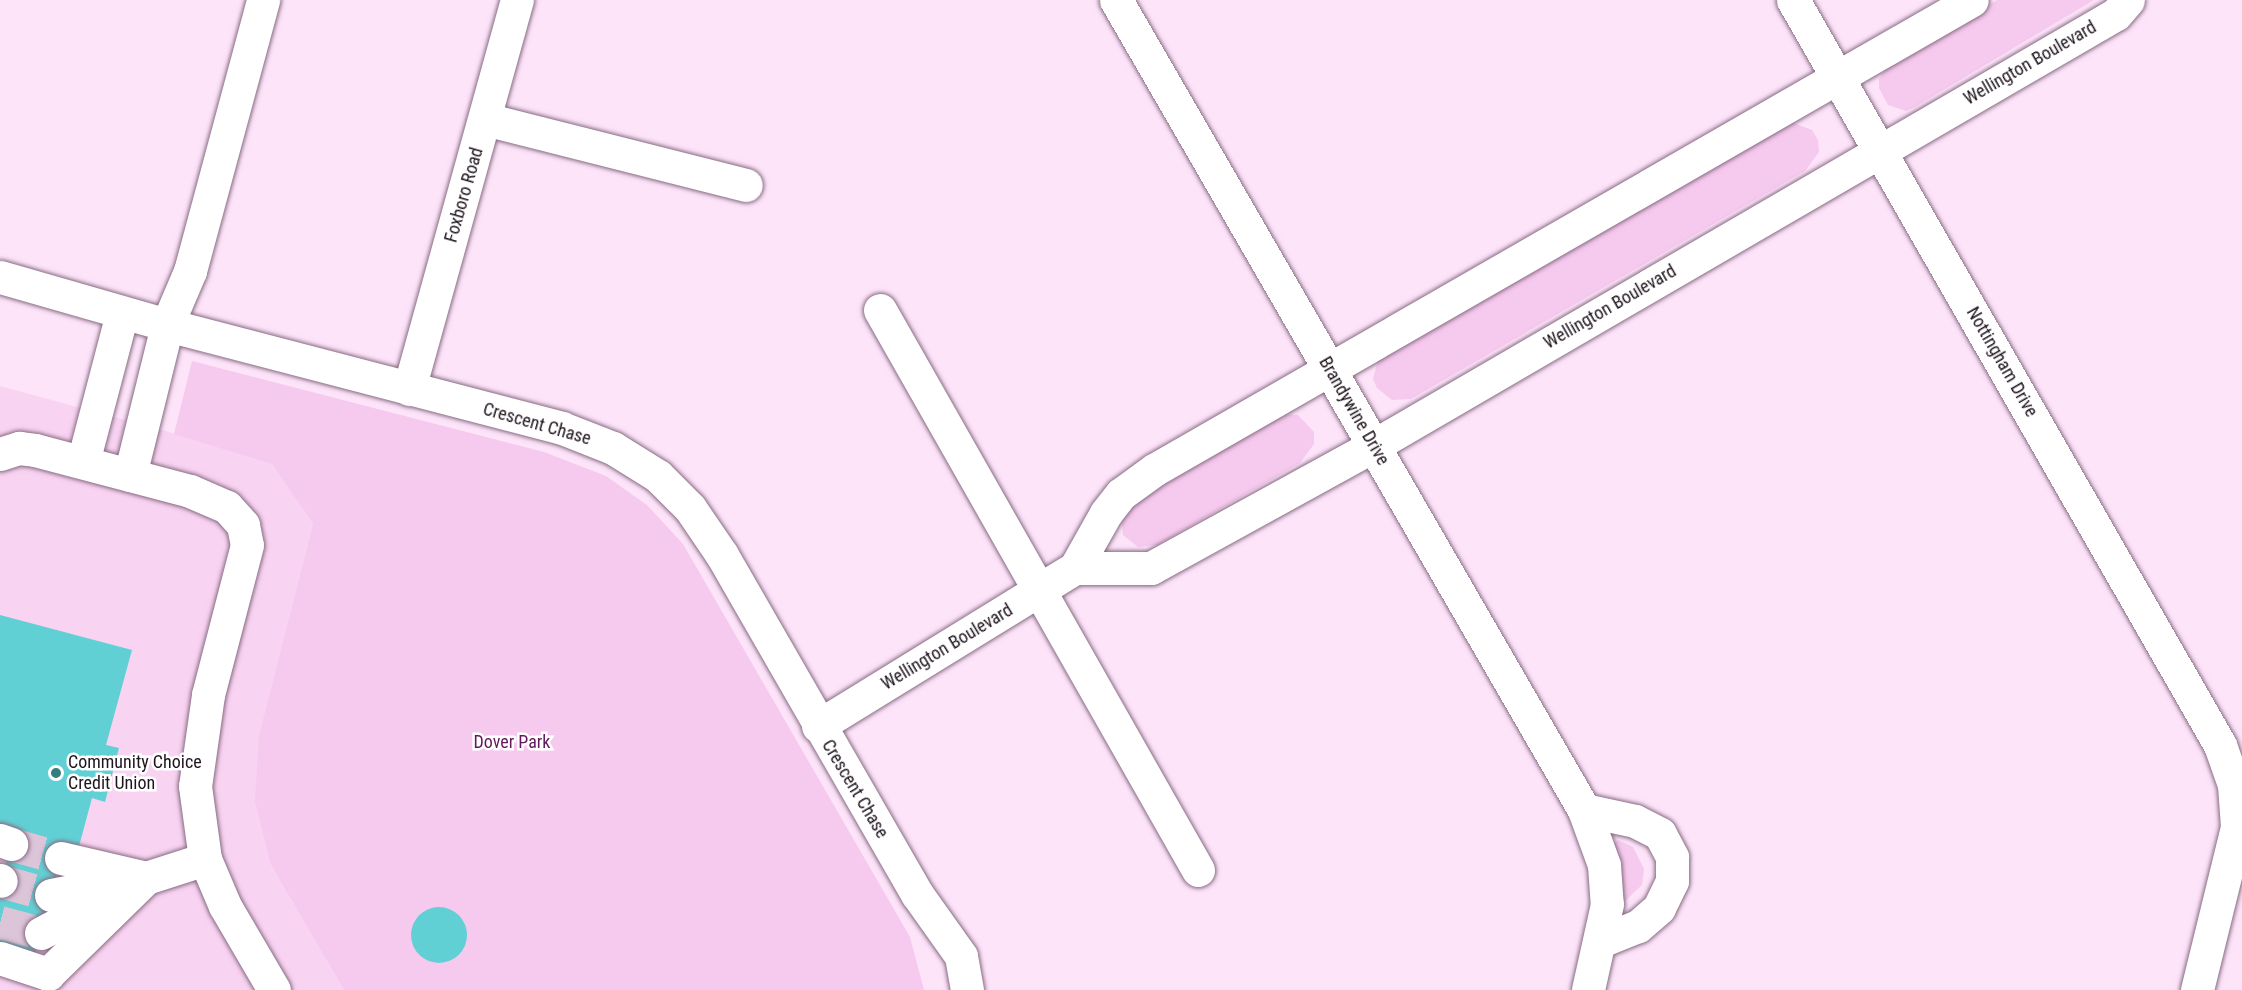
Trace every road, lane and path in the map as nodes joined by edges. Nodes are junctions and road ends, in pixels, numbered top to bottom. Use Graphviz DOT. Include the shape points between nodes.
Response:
graph roads {
  1 [pos="263,0"];
  2 [pos="517,0"];
  3 [pos="1793,0"];
  4 [pos="1972,0"];
  5 [pos="2128,0"];
  6 [pos="1123,4"];
  7 [pos="1837,75"];
  8 [pos="486,119"];
  9 [pos="1880,149"];
  10 [pos="746,185"];
  11 [pos="0,277"];
  12 [pos="880,310"];
  13 [pos="122,313"];
  14 [pos="167,325"];
  15 [pos="1330,370"];
  16 [pos="409,389"];
  17 [pos="1373,446"];
  18 [pos="0,454"];
  19 [pos="83,462"];
  20 [pos="130,475"];
  21 [pos="1075,568"];
  22 [pos="1041,590"];
  23 [pos="2208,724"];
  24 [pos="818,726"];
  25 [pos="2242,732"];
  26 [pos="1584,810"];
  27 [pos="205,859"];
  28 [pos="2237,861"];
  29 [pos="1198,870"];
  30 [pos="146,878"];
  31 [pos="1601,941"];
  32 [pos="0,958"];
  33 [pos="274,990"];
  34 [pos="967,990"];
  35 [pos="1588,990"];
  36 [pos="2198,990"];
  1 -- 14 [label="street" via="190,271"];
  2 -- 8 [label="street, Foxboro Road"];
  3 -- 7 [label="street, Nottingham Drive"];
  4 -- 7 [label="street, Wellington Boulevard"];
  5 -- 9 [label="street, Wellington Boulevard" via="2116,14"];
  6 -- 15 [label="street, Brandywine Drive"];
  7 -- 9 [label="street, Nottingham Drive"];
  7 -- 15 [label="street, Wellington Boulevard"];
  8 -- 10 [label="street"];
  8 -- 16 [label="street, Foxboro Road"];
  9 -- 17 [label="street, Wellington Boulevard"];
  9 -- 23 [label="street, Nottingham Drive"];
  11 -- 13 [label="street, Crescent Chase"];
  12 -- 22 [label="street"];
  13 -- 14 [label="street, Crescent Chase"];
  13 -- 19 [label="street"];
  14 -- 16 [label="street, Crescent Chase"];
  14 -- 20 [label="street"];
  15 -- 17 [label="street, Brandywine Drive"];
  15 -- 21 [label="street, Wellington Boulevard" via="1154,470 1121,494"];
  16 -- 24 [label="street, Crescent Chase" via="562,428 613,448 658,476 690,508 722,555"];
  17 -- 21 [label="street, Wellington Boulevard" via="1151,568"];
  17 -- 26 [label="street, Brandywine Drive"];
  18 -- 19 [label="street" via="19,448"];
  19 -- 20 [label="street"];
  20 -- 27 [label="street" via="210,496 243,525 247,545 199,744 195,786"];
  21 -- 22 [label="street, Wellington Boulevard"];
  22 -- 24 [label="street, Wellington Boulevard"];
  22 -- 29 [label="street"];
  23 -- 25 [label="street"];
  23 -- 28 [label="street, Nottingham Drive" via="2234,785"];
  24 -- 34 [label="street, Crescent Chase" via="917,894 961,956"];
  26 -- 31 [label="street, Brandywine Drive" via="1604,865 1607,904"];
  26 -- 31 [label="street" via="1635,820 1660,834 1672,857 1672,881 1659,908 1638,926"];
  27 -- 30 [label="street"];
  27 -- 33 [label="street" via="225,906"];
  28 -- 36 [label="street, Nottingham Drive"];
  30 -- 30 [label="street" via="51,895"];
  30 -- 32 [label="street" via="48,974"];
  31 -- 35 [label="street, Brandywine Drive"];
}
